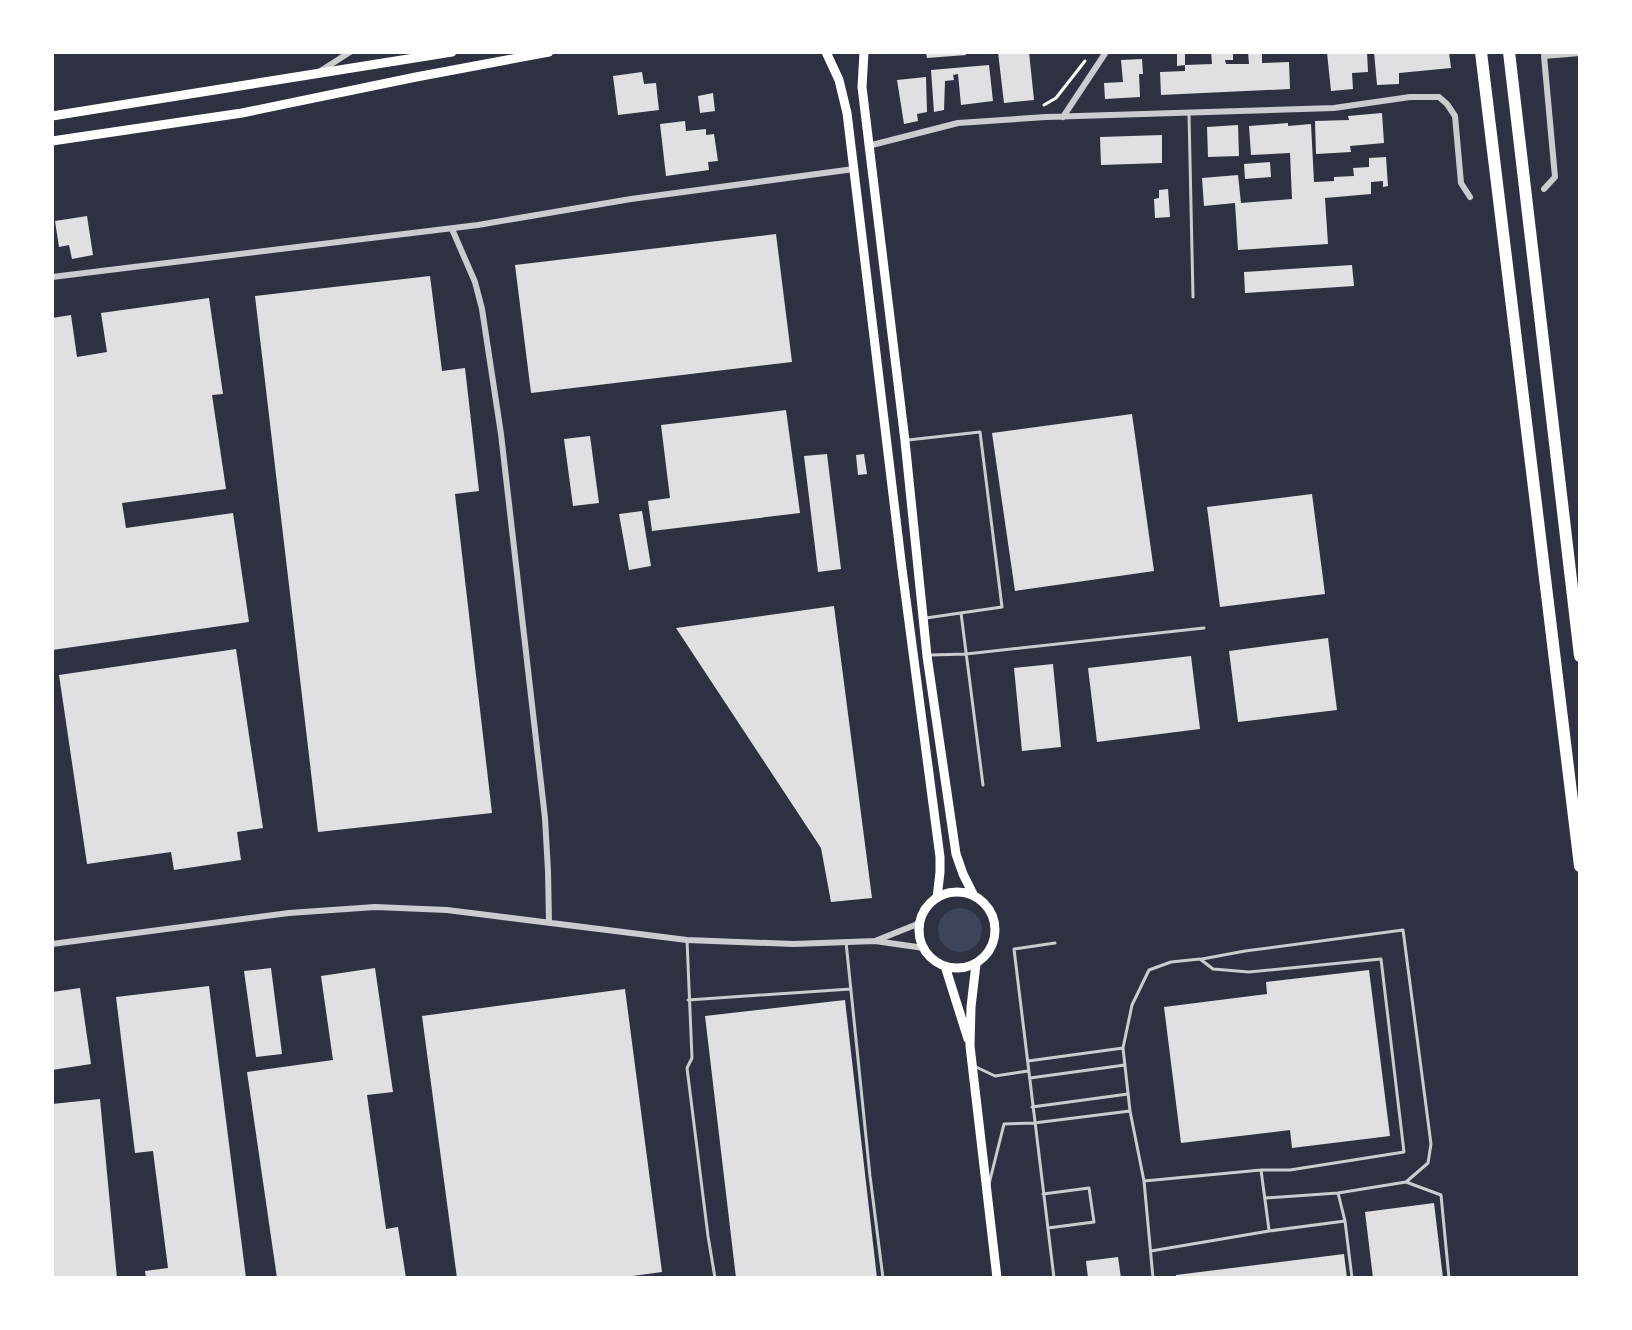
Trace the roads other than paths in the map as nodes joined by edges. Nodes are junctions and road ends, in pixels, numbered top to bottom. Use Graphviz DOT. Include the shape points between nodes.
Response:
graph roads {
  1 [pos="350,52"];
  2 [pos="452,52"];
  3 [pos="549,52"];
  4 [pos="826,52"];
  5 [pos="864,52"];
  6 [pos="1106,52"];
  7 [pos="1481,52"];
  8 [pos="1509,52"];
  9 [pos="1580,53"];
  10 [pos="315,75"];
  11 [pos="1189,114"];
  12 [pos="52,116"];
  13 [pos="1063,117"];
  14 [pos="52,141"];
  15 [pos="868,146"];
  16 [pos="854,169"];
  17 [pos="1544,189"];
  18 [pos="1470,197"];
  19 [pos="452,229"];
  20 [pos="52,277"];
  21 [pos="1193,297"];
  22 [pos="905,441"];
  23 [pos="961,613"];
  24 [pos="923,618"];
  25 [pos="1204,628"];
  26 [pos="966,654"];
  27 [pos="927,656"];
  28 [pos="1580,656"];
  29 [pos="983,785"];
  30 [pos="1580,866"];
  31 [pos="974,896"];
  32 [pos="937,898"];
  33 [pos="549,923"];
  34 [pos="920,923"];
  35 [pos="687,940"];
  36 [pos="875,941"];
  37 [pos="846,942"];
  38 [pos="1055,943"];
  39 [pos="52,944"];
  40 [pos="924,948"];
  41 [pos="1200,959"];
  42 [pos="976,964"];
  43 [pos="945,966"];
  44 [pos="851,989"];
  45 [pos="688,1000"];
  46 [pos="970,1046"];
  47 [pos="1123,1048"];
  48 [pos="1026,1061"];
  49 [pos="972,1065"];
  50 [pos="1125,1065"];
  51 [pos="1028,1071"];
  52 [pos="1029,1078"];
  53 [pos="1128,1094"];
  54 [pos="1032,1107"];
  55 [pos="1130,1111"];
  56 [pos="1034,1123"];
  57 [pos="1261,1170"];
  58 [pos="1144,1181"];
  59 [pos="1406,1182"];
  60 [pos="1338,1193"];
  61 [pos="986,1194"];
  62 [pos="1043,1194"];
  63 [pos="1266,1198"];
  64 [pos="1345,1221"];
  65 [pos="1048,1228"];
  66 [pos="1269,1231"];
  67 [pos="1150,1251"];
  68 [pos="715,1278"];
  69 [pos="883,1278"];
  70 [pos="997,1278"];
  71 [pos="1054,1278"];
  72 [pos="1153,1278"];
  73 [pos="1352,1278"];
  74 [pos="1449,1278"];
  1 -- 10 [label="street"];
  2 -- 10 [label="main road"];
  3 -- 14 [label="main road" via="242,113"];
  4 -- 16 [label="main road" via="844,95"];
  5 -- 15 [label="main road"];
  6 -- 13 [label="street"];
  7 -- 30 [label="highway"];
  8 -- 28 [label="highway"];
  9 -- 17 [label="street" via="1544,56 1555,177"];
  10 -- 12 [label="main road"];
  11 -- 13 [label="street"];
  11 -- 18 [label="street" via="1439,97 1455,116 1461,183"];
  11 -- 21 [label="lane"];
  13 -- 15 [label="street" via="958,123"];
  15 -- 22 [label="main road"];
  16 -- 19 [label="street"];
  16 -- 32 [label="main road" via="940,857"];
  19 -- 20 [label="street"];
  19 -- 33 [label="street" via="479,294 501,434 545,818"];
  22 -- 23 [label="lane" via="980,432 1002,607"];
  22 -- 24 [label="main road"];
  23 -- 24 [label="lane"];
  23 -- 26 [label="lane"];
  24 -- 27 [label="main road"];
  25 -- 26 [label="lane"];
  26 -- 27 [label="lane"];
  26 -- 29 [label="lane"];
  27 -- 31 [label="main road" via="956,854"];
  31 -- 32 [label="main road" via="962,892"];
  31 -- 42 [label="main road" via="995,924 992,947"];
  32 -- 34 [label="main road"];
  33 -- 35 [label="street"];
  33 -- 39 [label="street" via="375,907"];
  34 -- 36 [label="street"];
  34 -- 40 [label="main road"];
  35 -- 37 [label="street"];
  35 -- 45 [label="lane"];
  36 -- 37 [label="street"];
  36 -- 40 [label="street"];
  37 -- 44 [label="lane"];
  38 -- 48 [label="lane" via="1014,949"];
  40 -- 43 [label="main road"];
  41 -- 47 [label="lane" via="1149,970 1132,1005"];
  41 -- 57 [label="lane" via="1213,969 1249,972 1381,959 1404,1152"];
  41 -- 59 [label="lane" via="1403,930 1431,1144 1428,1163"];
  42 -- 43 [label="main road"];
  42 -- 46 [label="main road"];
  43 -- 46 [label="main road"];
  44 -- 45 [label="lane"];
  44 -- 69 [label="lane"];
  45 -- 68 [label="lane" via="692,1058 687,1068"];
  46 -- 49 [label="main road"];
  47 -- 48 [label="lane"];
  47 -- 50 [label="lane"];
  48 -- 51 [label="lane"];
  49 -- 51 [label="lane" via="995,1076"];
  49 -- 61 [label="main road"];
  50 -- 52 [label="lane"];
  50 -- 53 [label="lane"];
  51 -- 52 [label="lane"];
  52 -- 54 [label="lane"];
  53 -- 54 [label="lane"];
  53 -- 55 [label="lane"];
  54 -- 56 [label="lane"];
  55 -- 56 [label="lane"];
  55 -- 58 [label="lane"];
  56 -- 61 [label="lane" via="1004,1124"];
  56 -- 62 [label="lane"];
  57 -- 58 [label="lane"];
  57 -- 63 [label="lane"];
  58 -- 67 [label="lane"];
  59 -- 60 [label="lane"];
  59 -- 74 [label="lane" via="1441,1195"];
  60 -- 63 [label="lane"];
  60 -- 64 [label="lane"];
  61 -- 70 [label="main road"];
  62 -- 65 [label="lane"];
  62 -- 65 [label="lane" via="1089,1188 1094,1222"];
  63 -- 66 [label="lane"];
  64 -- 66 [label="lane"];
  64 -- 73 [label="lane"];
  65 -- 71 [label="lane"];
  66 -- 67 [label="lane"];
  67 -- 72 [label="lane"];
}
